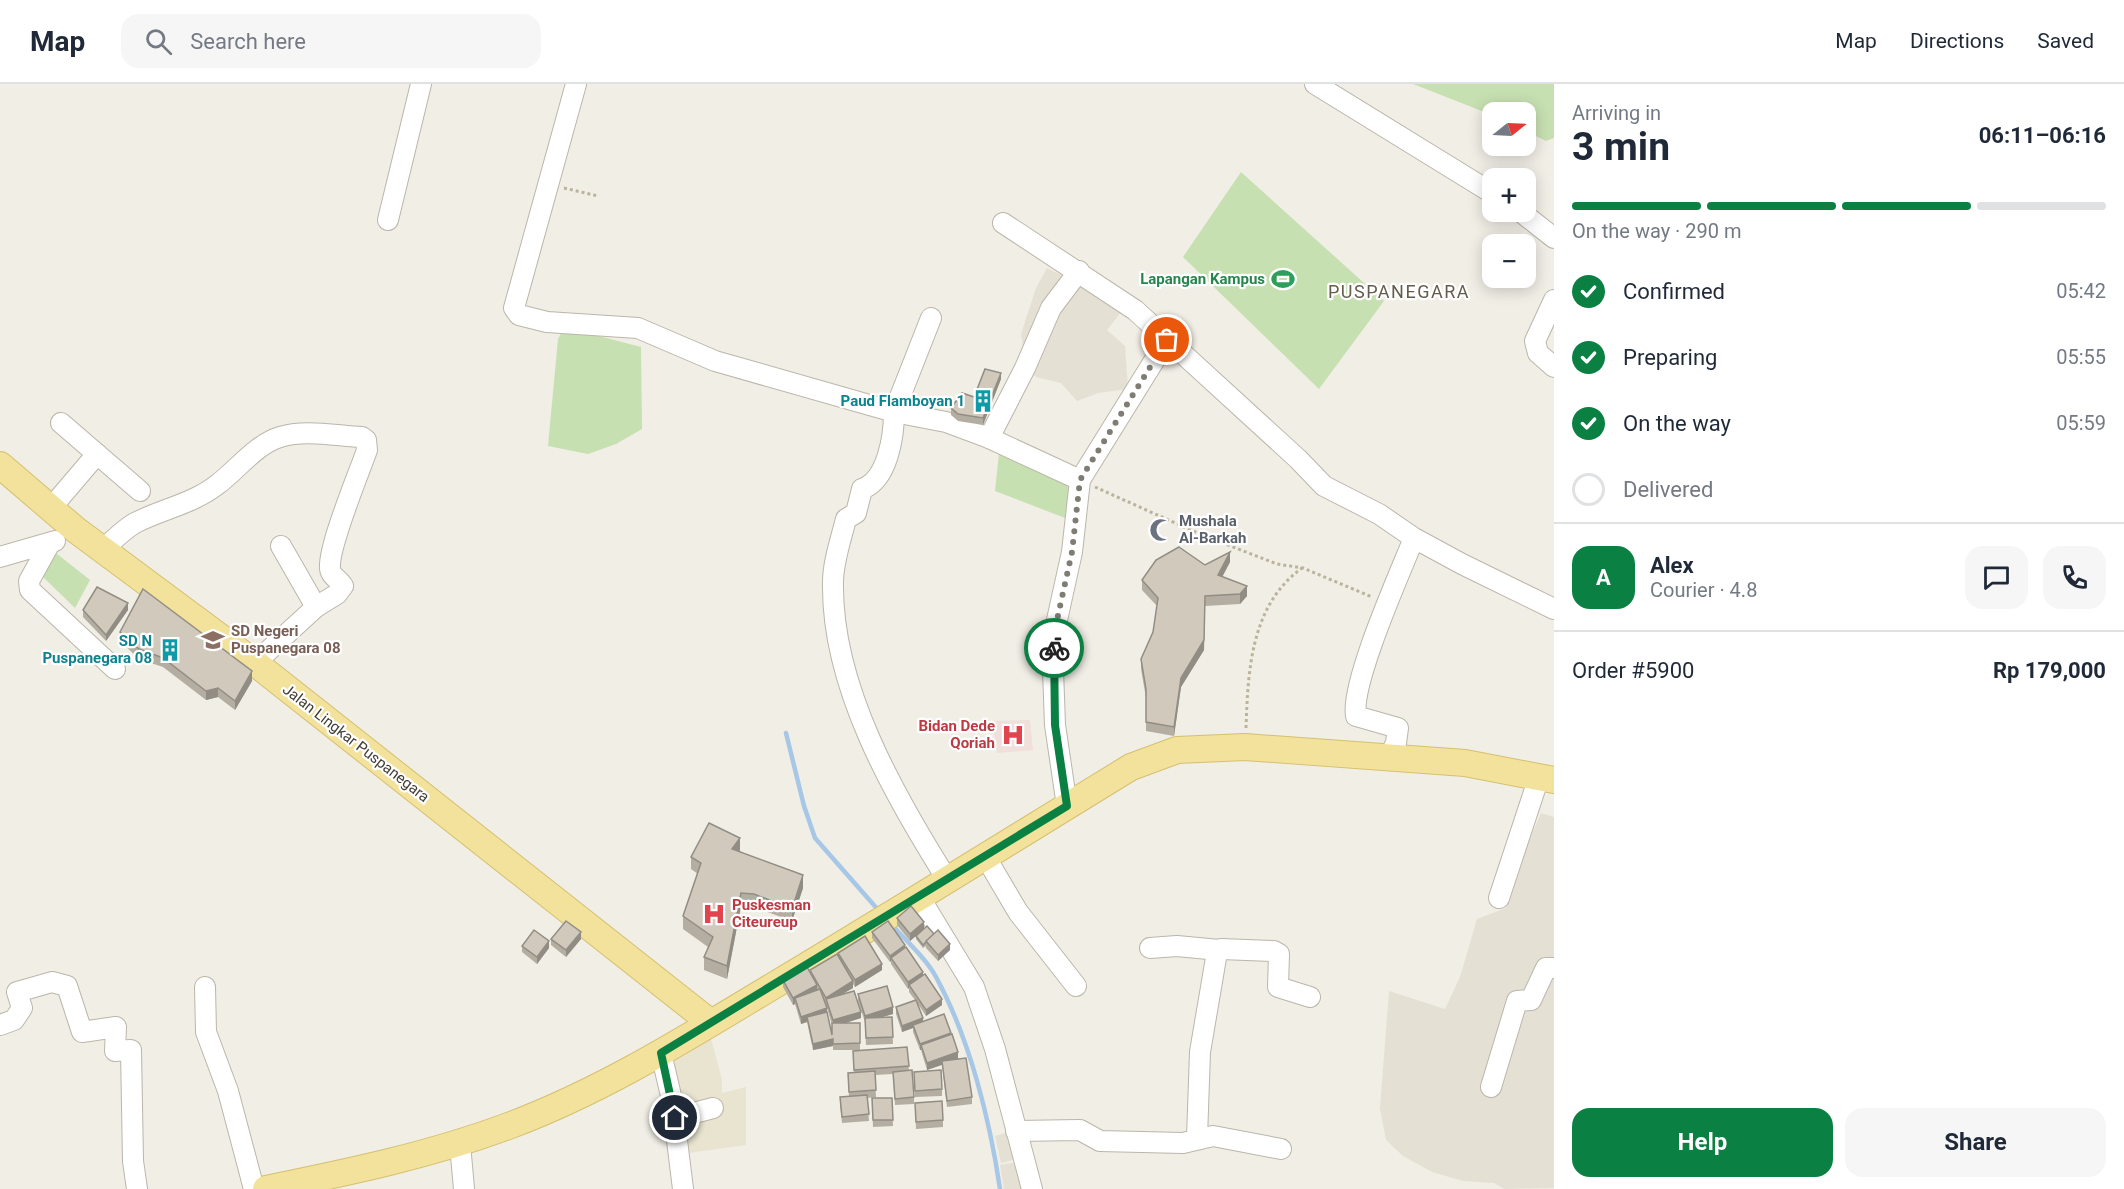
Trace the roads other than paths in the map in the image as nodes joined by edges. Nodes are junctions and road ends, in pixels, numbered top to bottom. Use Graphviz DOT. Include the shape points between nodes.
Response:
graph roads {
  1 [pos="421,84"];
  2 [pos="576,84"];
  3 [pos="1315,84"];
  4 [pos="1482,187"];
  5 [pos="388,220"];
  6 [pos="1534,222"];
  7 [pos="1003,223"];
  8 [pos="1554,238"];
  9 [pos="1079,271"];
  10 [pos="1554,300"];
  11 [pos="931,318"];
  12 [pos="1167,340"];
  13 [pos="1554,367"];
  14 [pos="894,412"];
  15 [pos="61,423"];
  16 [pos="989,438"];
  17 [pos="97,454"];
  18 [pos="0,465"];
  19 [pos="1080,480"];
  20 [pos="140,491"];
  21 [pos="51,508"];
  22 [pos="76,530"];
  23 [pos="1414,538"];
  24 [pos="50,543"];
  25 [pos="281,546"];
  26 [pos="103,549"];
  27 [pos="0,557"];
  28 [pos="316,607"];
  29 [pos="1554,609"];
  30 [pos="255,663"];
  31 [pos="115,669"];
  32 [pos="1389,757"];
  33 [pos="1547,779"];
  34 [pos="1067,806"];
  35 [pos="986,856"];
  36 [pos="948,881"];
  37 [pos="1499,898"];
  38 [pos="915,901"];
  39 [pos="1150,948"];
  40 [pos="1219,950"];
  41 [pos="1554,968"];
  42 [pos="1076,986"];
  43 [pos="206,987"];
  44 [pos="1310,997"];
  45 [pos="711,1023"];
  46 [pos="0,1025"];
  47 [pos="661,1053"];
  48 [pos="1491,1088"];
  49 [pos="712,1108"];
  50 [pos="675,1118"];
  51 [pos="1016,1131"];
  52 [pos="1197,1138"];
  53 [pos="460,1144"];
  54 [pos="1281,1149"];
  55 [pos="137,1189"];
  56 [pos="254,1189"];
  57 [pos="266,1189"];
  58 [pos="464,1189"];
  59 [pos="683,1189"];
  60 [pos="1032,1189"];
  1 -- 5 [label="street"];
  2 -- 14 [label="street" via="514,308 519,315 547,322 638,328 715,361"];
  3 -- 4 [label="street"];
  6 -- 8 [label="street"];
  7 -- 9 [label="street"];
  9 -- 12 [label="street" via="1136,310"];
  9 -- 16 [label="street" via="1051,308"];
  10 -- 13 [label="street" via="1535,341 1538,353"];
  11 -- 14 [label="street"];
  12 -- 19 [label="street"];
  12 -- 23 [label="street" via="1324,486 1379,514"];
  14 -- 16 [label="street" via="946,422"];
  14 -- 36 [label="street" via="894,428 882,471 870,486 862,489 856,513 846,519 833,581 839,649 865,724 900,803"];
  15 -- 17 [label="street"];
  16 -- 19 [label="street"];
  17 -- 20 [label="street"];
  17 -- 21 [label="street"];
  18 -- 21 [label="main road, Jalan Lingkar Puspanegara"];
  19 -- 34 [label="street" via="1072,552 1055,629 1053,670 1055,725"];
  21 -- 22 [label="main road, Jalan Lingkar Puspanegara"];
  22 -- 24 [label="street"];
  22 -- 26 [label="main road, Jalan Lingkar Puspanegara"];
  23 -- 29 [label="street"];
  23 -- 32 [label="street" via="1357,691 1358,717 1398,728"];
  24 -- 27 [label="street"];
  24 -- 31 [label="street" via="29,581 30,590"];
  25 -- 28 [label="street"];
  26 -- 28 [label="street" via="138,522 189,502 280,437 362,437 367,450 330,565 331,573 343,586"];
  26 -- 30 [label="main road, Jalan Lingkar Puspanegara"];
  28 -- 30 [label="street"];
  30 -- 45 [label="main road, Jalan Lingkar Puspanegara"];
  32 -- 33 [label="main road" via="1465,763"];
  32 -- 34 [label="main road" via="1245,747 1190,748 1162,753 1131,767"];
  33 -- 37 [label="street"];
  34 -- 35 [label="main road"];
  35 -- 36 [label="main road"];
  35 -- 42 [label="street" via="1018,912"];
  36 -- 38 [label="main road"];
  38 -- 45 [label="main road"];
  38 -- 51 [label="street" via="974,987"];
  39 -- 40 [label="street"];
  40 -- 44 [label="street" via="1275,951 1279,954 1278,987"];
  40 -- 52 [label="street" via="1200,1052"];
  41 -- 48 [label="street" via="1546,968 1531,1000 1517,1001"];
  43 -- 56 [label="street" via="206,1032 228,1091"];
  45 -- 47 [label="main road"];
  46 -- 55 [label="street" via="14,1020 22,1008 17,992 52,982 67,986 82,1032 116,1027 115,1052 131,1050"];
  47 -- 50 [label="street"];
  47 -- 53 [label="main road" via="585,1094"];
  49 -- 50 [label="street"];
  50 -- 59 [label="street"];
  51 -- 52 [label="street" via="1080,1130 1101,1141 1183,1143"];
  51 -- 60 [label="street"];
  52 -- 54 [label="street" via="1230,1138"];
  53 -- 57 [label="main road"];
  53 -- 58 [label="street"];
}
